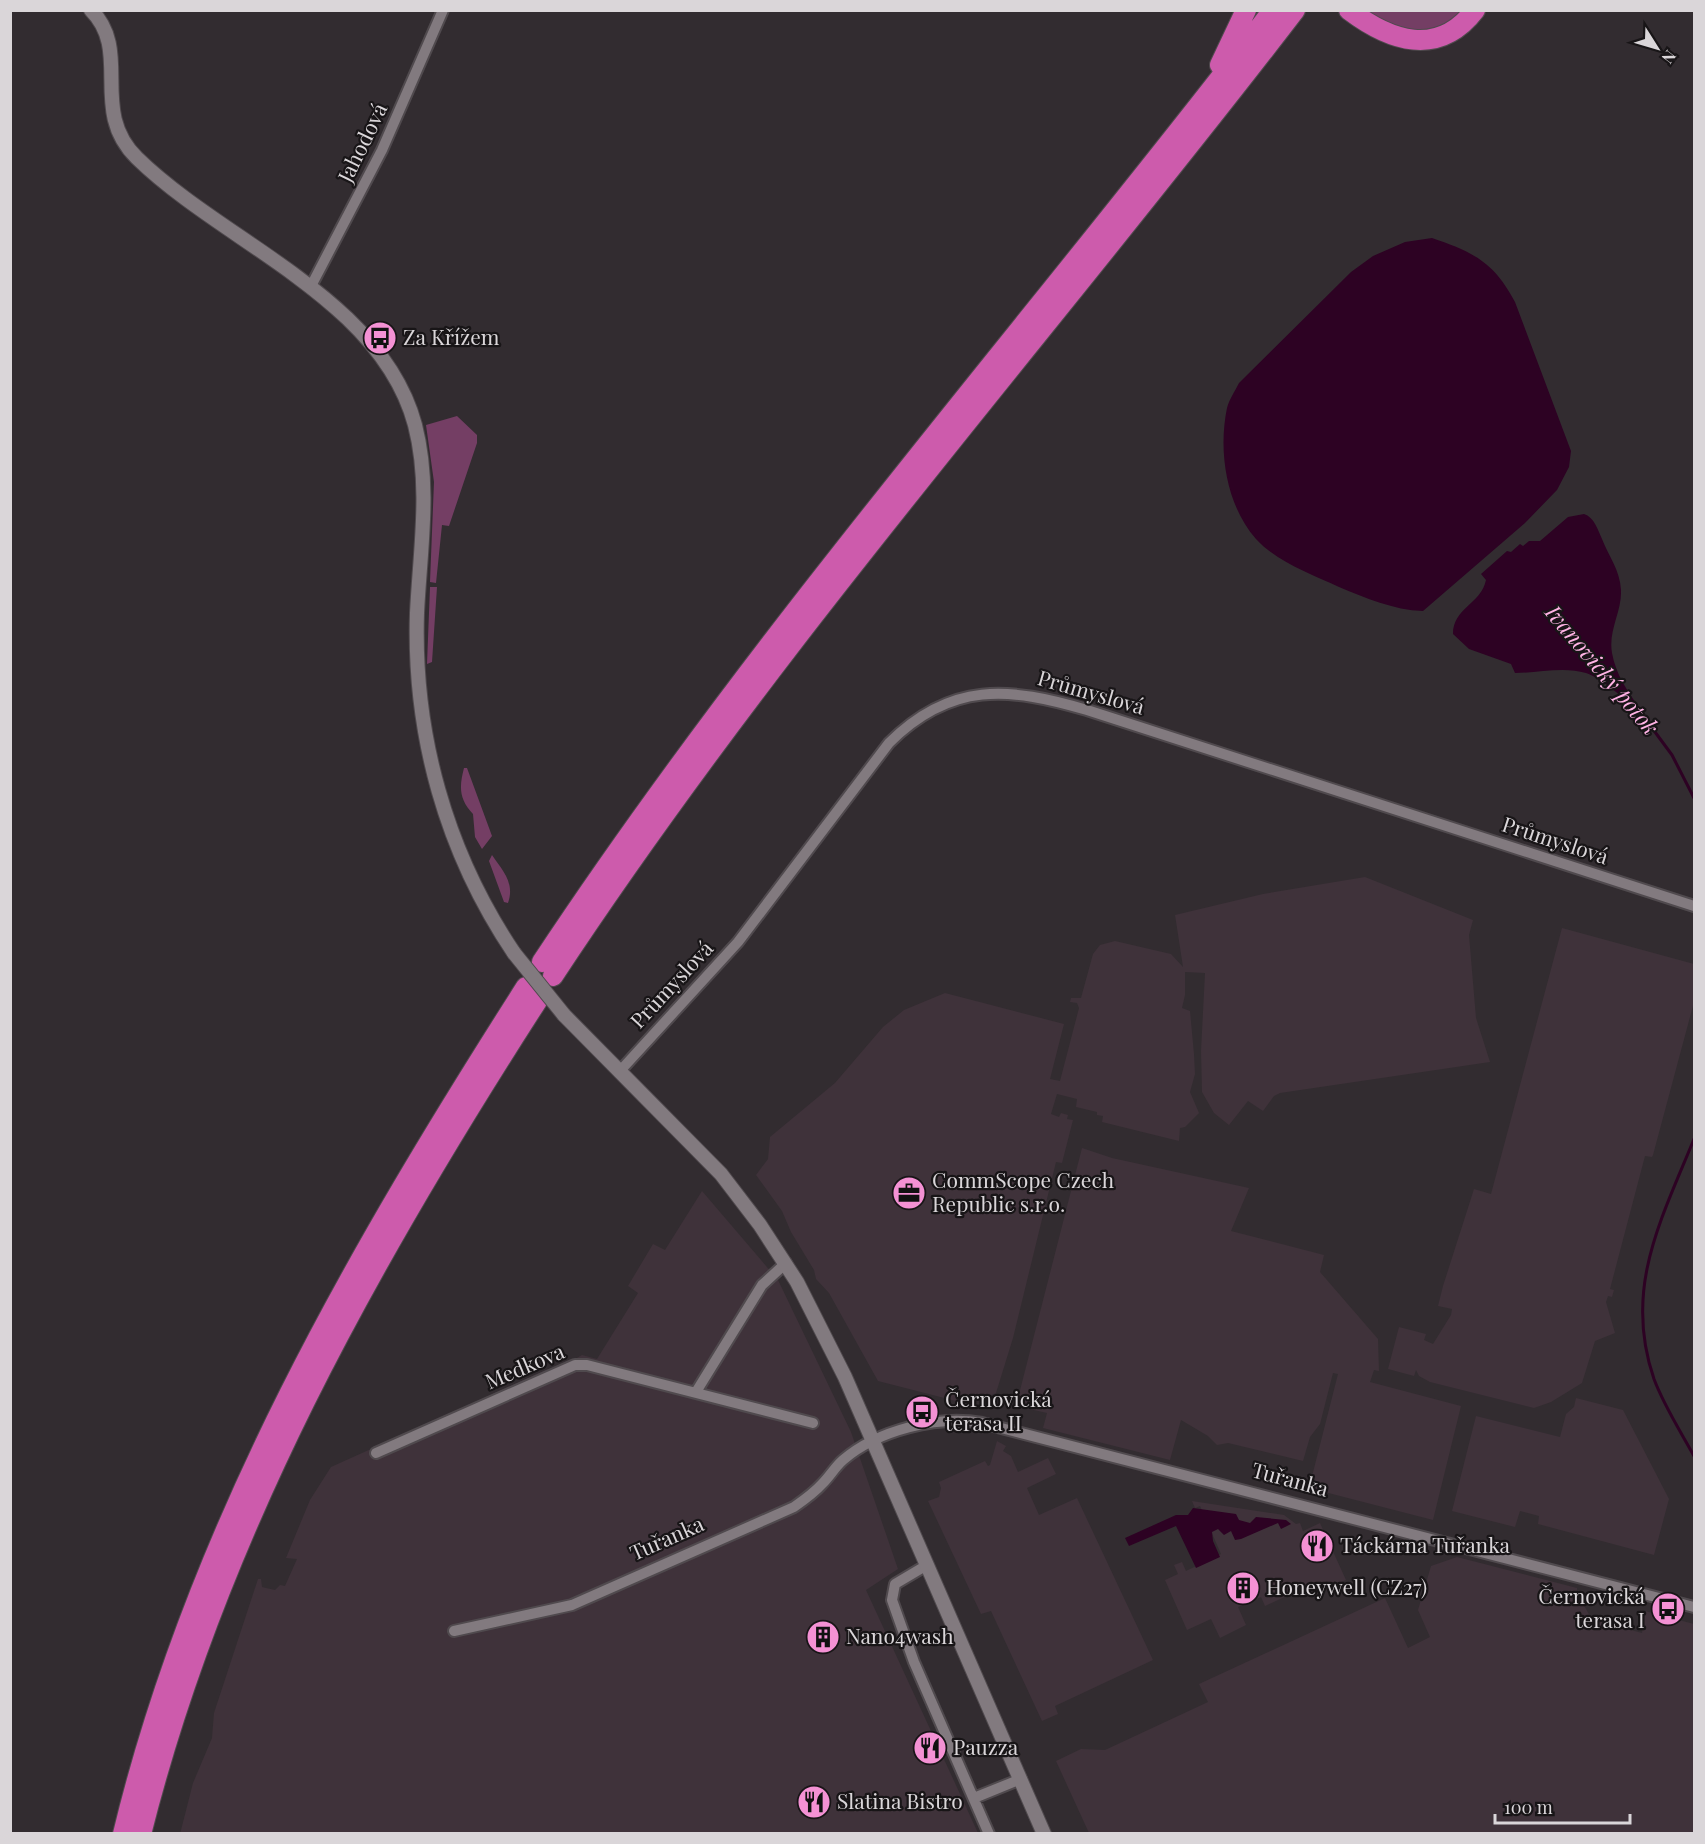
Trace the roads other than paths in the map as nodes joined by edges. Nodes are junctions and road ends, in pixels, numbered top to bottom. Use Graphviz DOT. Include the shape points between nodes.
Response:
graph roads {
  1 [pos="91,10"];
  2 [pos="443,10"];
  3 [pos="1246,10"];
  4 [pos="1273,10"];
  5 [pos="1295,10"];
  6 [pos="1349,10"];
  7 [pos="1475,10"];
  8 [pos="1125,199"];
  9 [pos="310,288"];
  10 [pos="1695,906"];
  11 [pos="620,1071"];
  12 [pos="786,1263"];
  13 [pos="696,1392"];
  14 [pos="813,1423"];
  15 [pos="874,1442"];
  16 [pos="376,1453"];
  17 [pos="927,1565"];
  18 [pos="1695,1607"];
  19 [pos="454,1631"];
  20 [pos="1021,1779"];
  21 [pos="974,1798"];
  22 [pos="123,1833"];
  23 [pos="141,1833"];
  24 [pos="990,1833"];
  25 [pos="1044,1833"];
  1 -- 9 [label="street" via="109,39 111,112 127,146 168,184"];
  2 -- 9 [label="street, Jahodová" via="382,150"];
  3 -- 8 [label="highway" via="1216,72 1152,154"];
  4 -- 8 [label="highway"];
  5 -- 8 [label="highway" via="830,594 548,969 660,791 817,582"];
  6 -- 7 [label="highway" via="1390,35 1420,40 1447,34"];
  9 -- 11 [label="street, bridge" via="374,346 402,391 415,425 424,496 417,647 425,737 451,832 481,900 514,953 564,1015"];
  10 -- 11 [label="street, Průmyslová" via="1087,710 1032,695 981,694 933,710 889,743 751,927"];
  11 -- 12 [label="street" via="721,1174"];
  12 -- 13 [label="street" via="762,1285"];
  12 -- 15 [label="street" via="816,1317"];
  13 -- 14 [label="street, Medkova"];
  13 -- 16 [label="street, Medkova" via="575,1365"];
  15 -- 17 [label="street"];
  15 -- 18 [label="street, Tuřanka" via="944,1421 982,1423"];
  15 -- 19 [label="street, Tuřanka" via="844,1459 814,1492 794,1507 572,1605"];
  17 -- 20 [label="street"];
  17 -- 21 [label="street" via="895,1584 892,1600 914,1662"];
  20 -- 21 [label="street"];
  20 -- 25 [label="street"];
  21 -- 24 [label="street"];
  22 -- 23 [label="highway" via="181,1643 269,1434 406,1181 532,994 392,1239 274,1463 190,1668"];
}
